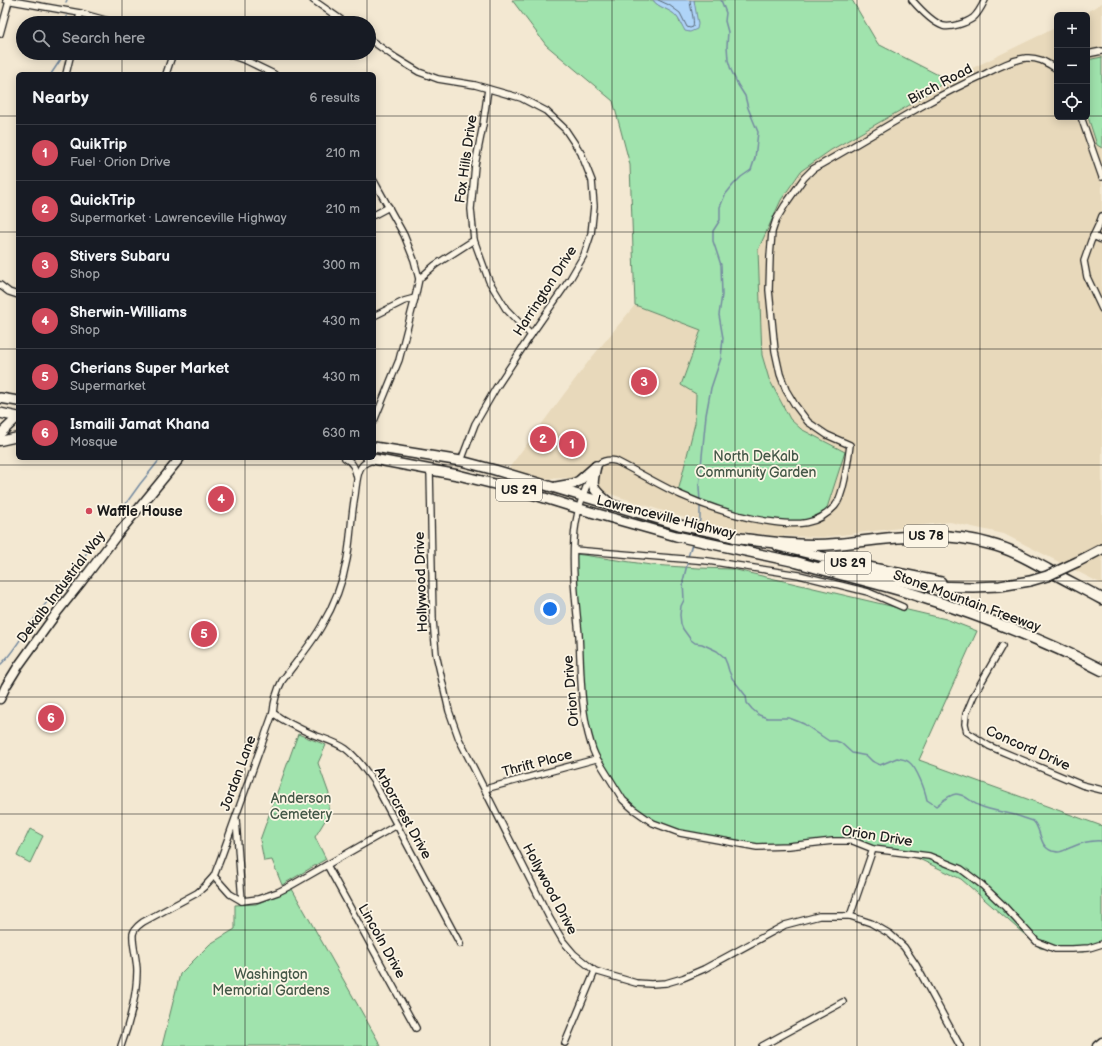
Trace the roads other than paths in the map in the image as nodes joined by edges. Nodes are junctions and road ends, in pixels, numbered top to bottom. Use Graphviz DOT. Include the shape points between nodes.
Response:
graph roads {
  1 [pos="8,0"];
  2 [pos="313,0"];
  3 [pos="912,0"];
  4 [pos="985,0"];
  5 [pos="80,13"];
  6 [pos="79,16"];
  7 [pos="91,16"];
  8 [pos="336,16"];
  9 [pos="0,34"];
  10 [pos="376,44"];
  11 [pos="1102,51"];
  12 [pos="1090,53"];
  13 [pos="69,60"];
  14 [pos="171,60"];
  15 [pos="244,60"];
  16 [pos="1054,68"];
  17 [pos="66,72"];
  18 [pos="167,72"];
  19 [pos="270,72"];
  20 [pos="488,89"];
  21 [pos="1083,120"];
  22 [pos="1102,177"];
  23 [pos="376,184"];
  24 [pos="389,207"];
  25 [pos="376,214"];
  26 [pos="1102,216"];
  27 [pos="1093,236"];
  28 [pos="474,240"];
  29 [pos="1102,240"];
  30 [pos="419,279"];
  31 [pos="0,285"];
  32 [pos="16,294"];
  33 [pos="415,298"];
  34 [pos="1102,309"];
  35 [pos="376,315"];
  36 [pos="530,335"];
  37 [pos="0,398"];
  38 [pos="16,401"];
  39 [pos="0,413"];
  40 [pos="376,416"];
  41 [pos="16,417"];
  42 [pos="16,419"];
  43 [pos="0,434"];
  44 [pos="16,437"];
  45 [pos="0,440"];
  46 [pos="376,447"];
  47 [pos="376,459"];
  48 [pos="178,460"];
  49 [pos="348,460"];
  50 [pos="370,460"];
  51 [pos="461,461"];
  52 [pos="596,466"];
  53 [pos="430,469"];
  54 [pos="358,481"];
  55 [pos="554,488"];
  56 [pos="583,496"];
  57 [pos="611,504"];
  58 [pos="580,509"];
  59 [pos="736,538"];
  60 [pos="1102,549"];
  61 [pos="574,550"];
  62 [pos="796,562"];
  63 [pos="960,586"];
  64 [pos="1102,599"];
  65 [pos="903,607"];
  66 [pos="1002,646"];
  67 [pos="1102,670"];
  68 [pos="0,699"];
  69 [pos="273,713"];
  70 [pos="596,759"];
  71 [pos="485,789"];
  72 [pos="1102,790"];
  73 [pos="236,816"];
  74 [pos="397,825"];
  75 [pos="874,848"];
  76 [pos="327,865"];
  77 [pos="214,876"];
  78 [pos="242,901"];
  79 [pos="850,916"];
  80 [pos="460,944"];
  81 [pos="1102,944"];
  82 [pos="595,971"];
  83 [pos="843,1002"];
  84 [pos="416,1028"];
  85 [pos="1102,1042"];
  86 [pos="565,1043"];
  87 [pos="121,1046"];
  88 [pos="762,1046"];
  89 [pos="960,1046"];
  90 [pos="1097,1046"];
  1 -- 5 [label="street"];
  1 -- 9 [label="street"];
  2 -- 8 [label="street"];
  3 -- 4 [label="street" via="934,21 944,26 953,26 974,18"];
  5 -- 6 [label="street"];
  5 -- 7 [label="street"];
  10 -- 20 [label="street, Harrington Drive" via="419,72 438,79"];
  11 -- 12 [label="street"];
  13 -- 17 [label="street"];
  14 -- 18 [label="street"];
  15 -- 19 [label="street"];
  16 -- 52 [label="street, Birch Road" via="1038,59 1026,58 1011,62 951,90 813,169 776,220 772,232 769,290 780,374 786,390 808,422 827,435 850,445 845,478 838,501 828,512 807,524 755,520 717,509 680,494 616,461 603,461"];
  20 -- 28 [label="street, Fox Hills Drive" via="475,165 471,210"];
  20 -- 36 [label="street, Harrington Drive" via="521,98 546,111 565,129 581,153 592,181 592,227 584,255"];
  21 -- 22 [label="street"];
  23 -- 24 [label="street"];
  24 -- 25 [label="street"];
  24 -- 30 [label="street" via="404,235"];
  26 -- 27 [label="street"];
  27 -- 29 [label="street"];
  27 -- 34 [label="street" via="1084,261 1087,277"];
  28 -- 30 [label="street" via="435,265"];
  28 -- 36 [label="street, Fox Hills Drive" via="489,281 506,309"];
  30 -- 33 [label="street"];
  31 -- 32 [label="street"];
  33 -- 35 [label="street" via="404,300"];
  33 -- 40 [label="street" via="399,360"];
  36 -- 51 [label="street, Harrington Drive" via="475,424"];
  37 -- 38 [label="main road"];
  39 -- 41 [label="main road"];
  42 -- 43 [label="main road"];
  44 -- 45 [label="main road"];
  46 -- 51 [label="main road, Lawrenceville Highway / US 29"];
  47 -- 53 [label="main road, Lawrenceville Highway / US 29"];
  48 -- 68 [label="main road, Dekalb Industrial Way" via="58,611 19,665"];
  49 -- 54 [label="street" via="354,465"];
  50 -- 54 [label="street, Jordan Lane" via="362,466"];
  51 -- 55 [label="main road, Lawrenceville Highway / US 29"];
  52 -- 55 [label="main road" via="579,481"];
  52 -- 56 [label="street, Orion Drive"];
  52 -- 57 [label="main road" via="593,486"];
  53 -- 58 [label="main road, Lawrenceville Highway / US 29" via="519,490"];
  53 -- 71 [label="street, Hollywood Drive" via="436,654 456,732"];
  54 -- 69 [label="street, Jordan Lane" via="347,559 338,591 321,627 282,681 275,698"];
  55 -- 56 [label="main road, Lawrenceville Highway / US 29"];
  56 -- 57 [label="main road, Lawrenceville Highway / US 29"];
  56 -- 58 [label="street, Orion Drive"];
  57 -- 59 [label="main road, Lawrenceville Highway / US 29"];
  58 -- 61 [label="street, Orion Drive"];
  58 -- 62 [label="main road, Lawrenceville Highway / US 29" via="676,536"];
  59 -- 63 [label="main road, Lawrenceville Highway / US 29"];
  59 -- 64 [label="highway, US 78" via="811,545 907,536 964,539 1011,551"];
  60 -- 63 [label="main road, Lawrenceville Highway / US 29, bridge" via="1047,576 1030,581 1000,586"];
  61 -- 65 [label="street" via="708,561 798,575 868,592"];
  61 -- 70 [label="street, Orion Drive" via="582,706 587,733"];
  62 -- 63 [label="main road, Lawrenceville Highway / US 29" via="852,570 923,586"];
  62 -- 67 [label="highway, Stone Mountain Freeway" via="918,595 1071,654"];
  66 -- 72 [label="street, Concord Drive" via="966,714 967,732 989,746 1082,785"];
  69 -- 73 [label="street, Jordan Lane"];
  69 -- 74 [label="street, Arborcrest Drive" via="346,749 374,782"];
  70 -- 71 [label="street, Thrift Place"];
  70 -- 75 [label="street, Orion Drive" via="623,800 633,809 653,823 680,833 758,847 853,841"];
  71 -- 82 [label="street, Hollywood Drive" via="550,920 574,954"];
  73 -- 77 [label="street, Jordan Lane"];
  73 -- 78 [label="street"];
  74 -- 76 [label="street"];
  74 -- 80 [label="street, Arborcrest Drive"];
  75 -- 79 [label="street"];
  75 -- 81 [label="street, Orion Drive" via="929,856 961,869 982,884 1037,942 1055,949 1089,948"];
  76 -- 78 [label="street" via="278,892"];
  76 -- 84 [label="street, Lincoln Drive"];
  77 -- 78 [label="street" via="230,894"];
  77 -- 87 [label="street, Jordan Lane" via="197,893 143,922 134,931 137,982"];
  79 -- 82 [label="street, Hollywood Drive" via="812,917 785,926 704,969 666,983 636,983"];
  79 -- 89 [label="street, Hollywood Drive" via="871,923 890,934 904,947"];
  82 -- 86 [label="street"];
  83 -- 88 [label="street"];
  85 -- 90 [label="main road"];
}
